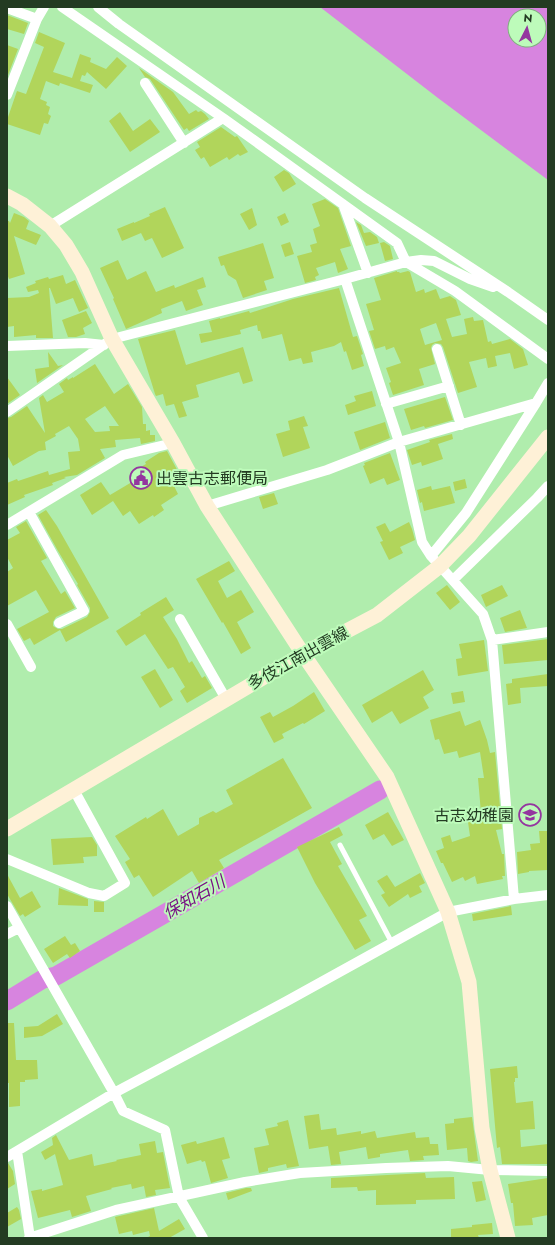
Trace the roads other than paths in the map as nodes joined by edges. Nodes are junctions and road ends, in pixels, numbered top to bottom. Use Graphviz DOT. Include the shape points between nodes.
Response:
graph roads {
  1 [pos="44,7"];
  2 [pos="62,7"];
  3 [pos="98,7"];
  4 [pos="7,8"];
  5 [pos="37,19"];
  6 [pos="145,83"];
  7 [pos="7,95"];
  8 [pos="223,118"];
  9 [pos="184,143"];
  10 [pos="7,196"];
  11 [pos="343,204"];
  12 [pos="50,226"];
  13 [pos="406,262"];
  14 [pos="368,273"];
  15 [pos="345,280"];
  16 [pos="508,292"];
  17 [pos="548,320"];
  18 [pos="108,342"];
  19 [pos="7,346"];
  20 [pos="437,349"];
  21 [pos="548,359"];
  22 [pos="548,383"];
  23 [pos="449,386"];
  24 [pos="536,403"];
  25 [pos="386,404"];
  26 [pos="7,412"];
  27 [pos="461,425"];
  28 [pos="548,437"];
  29 [pos="399,442"];
  30 [pos="173,443"];
  31 [pos="548,486"];
  32 [pos="207,506"];
  33 [pos="29,512"];
  34 [pos="7,525"];
  35 [pos="435,561"];
  36 [pos="453,580"];
  37 [pos="180,619"];
  38 [pos="59,623"];
  39 [pos="7,624"];
  40 [pos="548,632"];
  41 [pos="492,640"];
  42 [pos="303,654"];
  43 [pos="31,666"];
  44 [pos="226,700"];
  45 [pos="74,790"];
  46 [pos="7,829"];
  47 [pos="340,845"];
  48 [pos="7,859"];
  49 [pos="548,895"];
  50 [pos="514,899"];
  51 [pos="7,906"];
  52 [pos="448,912"];
  53 [pos="19,928"];
  54 [pos="7,934"];
  55 [pos="392,942"];
  56 [pos="114,1093"];
  57 [pos="17,1151"];
  58 [pos="7,1157"];
  59 [pos="490,1170"];
  60 [pos="548,1170"];
  61 [pos="179,1197"];
  62 [pos="30,1238"];
  63 [pos="202,1238"];
  64 [pos="508,1238"];
  1 -- 5 [label="street"];
  2 -- 8 [label="street"];
  3 -- 16 [label="street" via="358,193"];
  4 -- 5 [label="street"];
  5 -- 7 [label="street"];
  6 -- 9 [label="street"];
  8 -- 9 [label="street"];
  8 -- 11 [label="street"];
  9 -- 12 [label="street"];
  10 -- 12 [label="street" via="22,204"];
  11 -- 13 [label="street" via="397,243"];
  11 -- 14 [label="street"];
  12 -- 18 [label="street" via="66,245 82,272"];
  13 -- 14 [label="street"];
  13 -- 16 [label="street" via="434,262 470,279"];
  13 -- 21 [label="street" via="455,291"];
  14 -- 15 [label="street"];
  15 -- 18 [label="street"];
  15 -- 25 [label="street"];
  16 -- 17 [label="street"];
  18 -- 19 [label="street"];
  18 -- 26 [label="street"];
  18 -- 30 [label="street"];
  20 -- 23 [label="street"];
  22 -- 24 [label="street"];
  23 -- 25 [label="street"];
  23 -- 27 [label="street"];
  24 -- 27 [label="street"];
  24 -- 35 [label="street"];
  25 -- 29 [label="street"];
  27 -- 29 [label="street"];
  28 -- 35 [label="street, 多伎江南出雲線" via="469,536"];
  29 -- 32 [label="street" via="327,470"];
  29 -- 35 [label="street" via="422,542"];
  30 -- 32 [label="street"];
  30 -- 33 [label="street" via="123,455"];
  31 -- 36 [label="street"];
  32 -- 42 [label="street"];
  33 -- 34 [label="street"];
  33 -- 38 [label="street" via="84,611"];
  35 -- 36 [label="street"];
  35 -- 42 [label="street, 多伎江南出雲線" via="377,615"];
  36 -- 41 [label="street" via="483,614"];
  37 -- 44 [label="street"];
  39 -- 43 [label="street"];
  40 -- 41 [label="street"];
  41 -- 50 [label="street"];
  42 -- 44 [label="street, 多伎江南出雲線"];
  42 -- 52 [label="street" via="387,777"];
  44 -- 45 [label="street, 多伎江南出雲線"];
  45 -- 46 [label="street, 多伎江南出雲線"];
  45 -- 48 [label="street" via="125,883 104,896 89,893"];
  47 -- 55 [label="lane"];
  49 -- 50 [label="street"];
  50 -- 52 [label="street"];
  51 -- 53 [label="street"];
  52 -- 55 [label="street"];
  52 -- 59 [label="street" via="468,982 482,1128"];
  53 -- 54 [label="street"];
  53 -- 56 [label="street"];
  55 -- 56 [label="street"];
  56 -- 57 [label="street"];
  56 -- 61 [label="street" via="123,1111 165,1130"];
  57 -- 58 [label="street"];
  57 -- 62 [label="street"];
  59 -- 60 [label="street"];
  59 -- 61 [label="street" via="448,1166 300,1173"];
  59 -- 64 [label="street"];
  61 -- 62 [label="street" via="116,1210"];
  61 -- 63 [label="street"];
}
